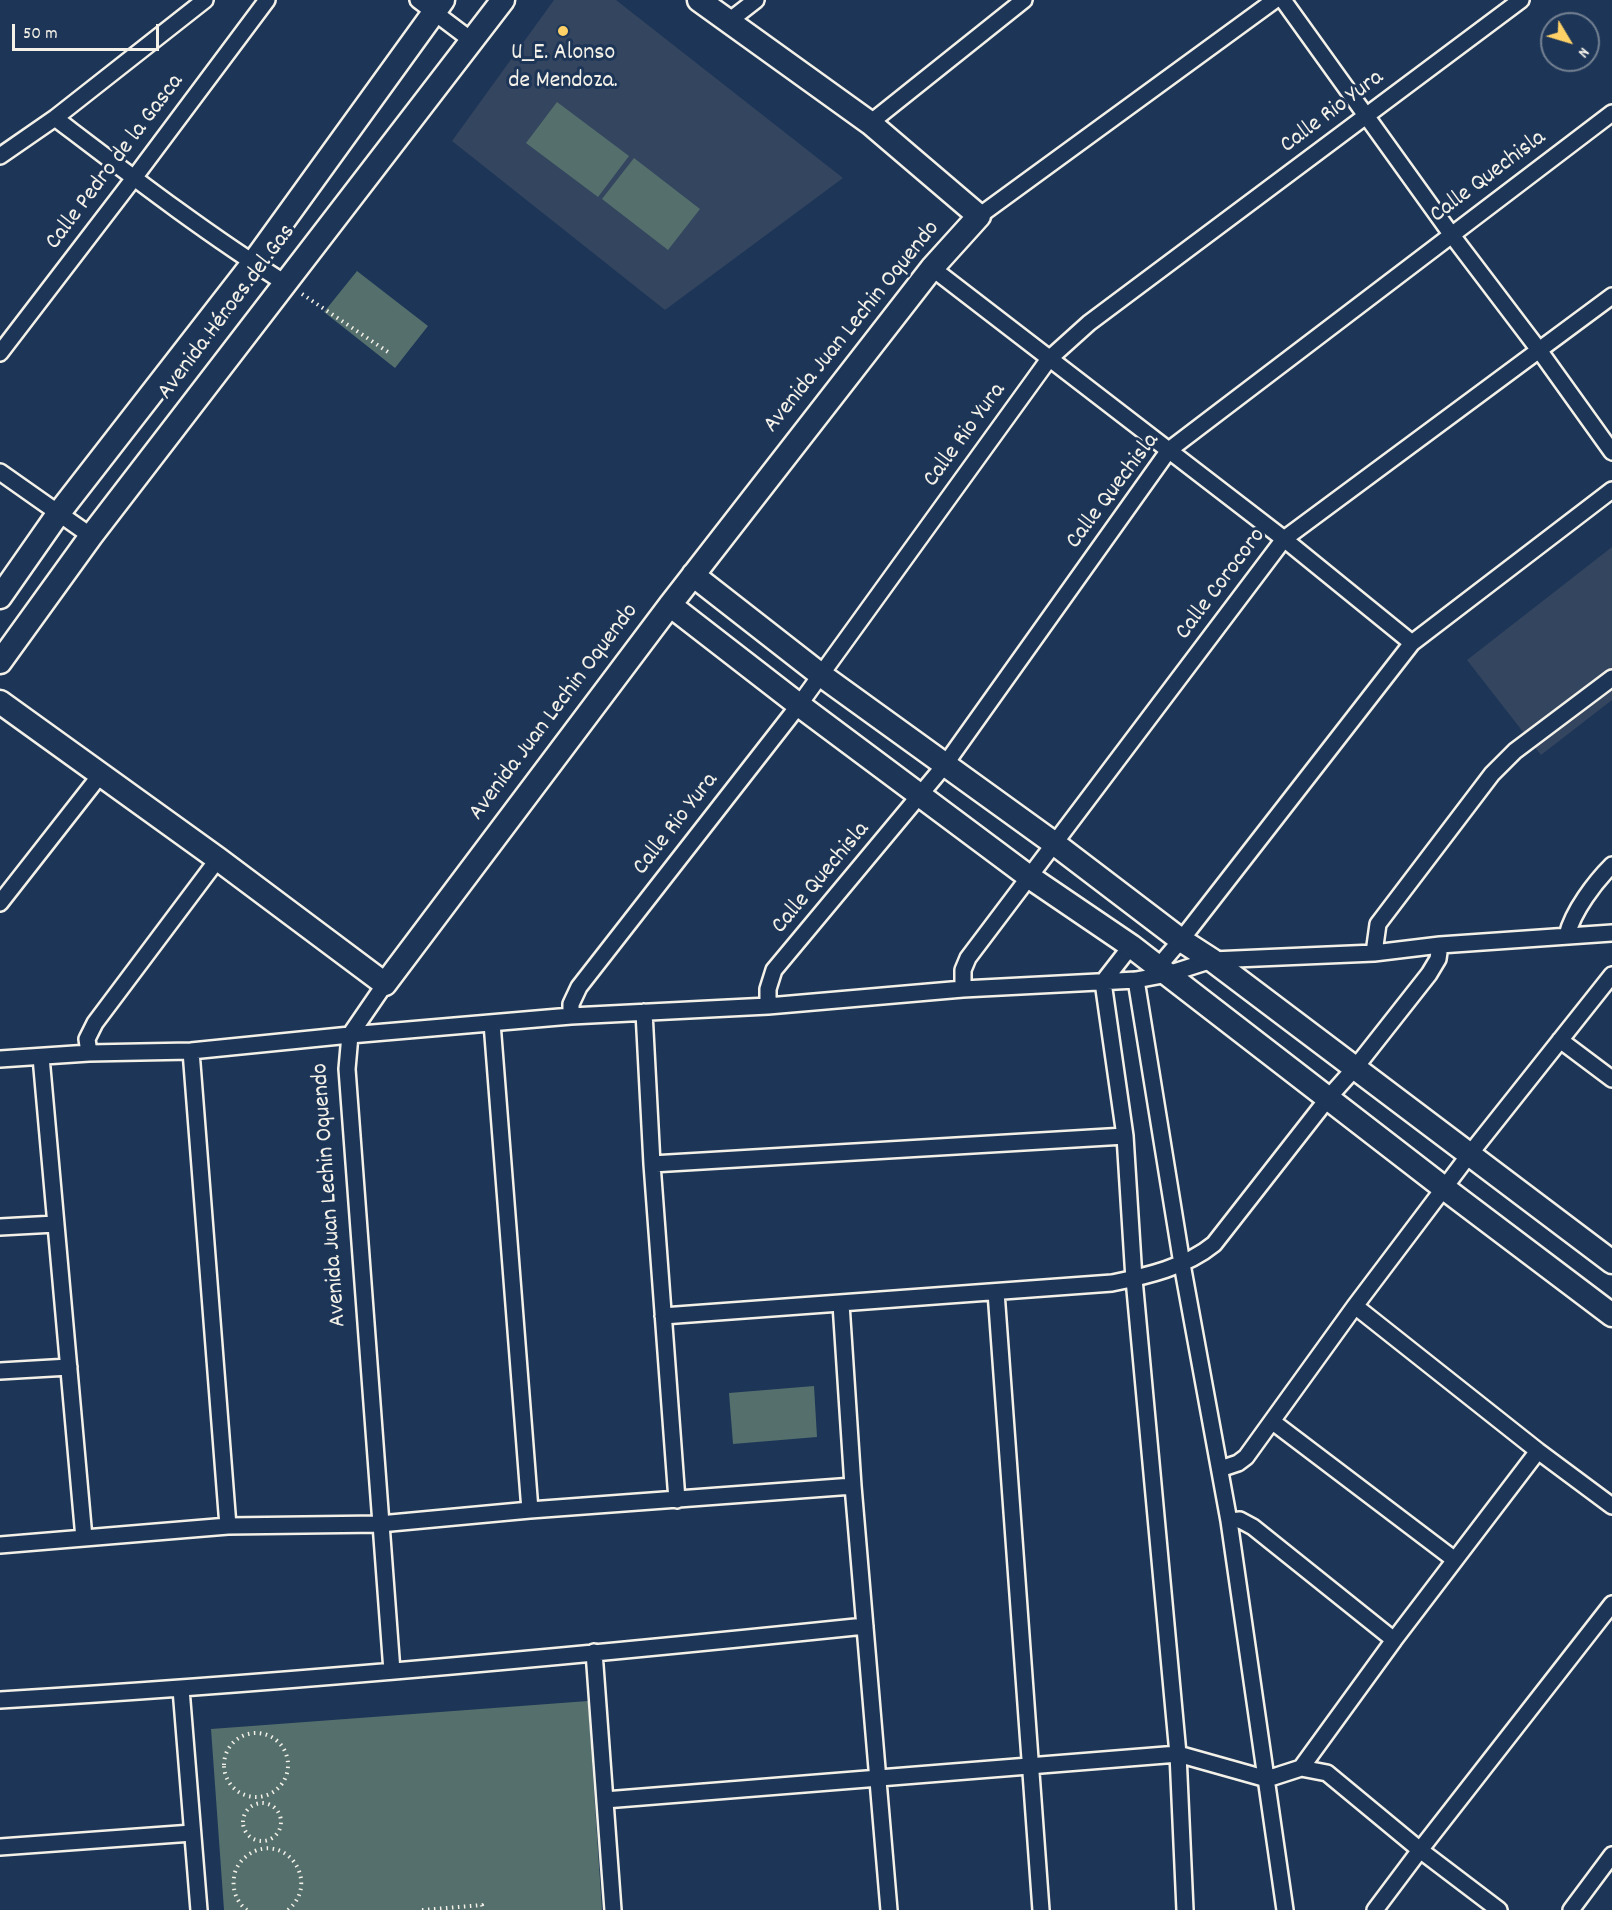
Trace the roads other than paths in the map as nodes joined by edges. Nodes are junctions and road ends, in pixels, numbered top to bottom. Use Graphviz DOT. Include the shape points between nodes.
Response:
graph roads {
  1 [pos="206,0"];
  2 [pos="267,0"];
  3 [pos="503,0"];
  4 [pos="699,0"];
  5 [pos="756,0"];
  6 [pos="1024,0"];
  7 [pos="1275,0"];
  8 [pos="1283,0"];
  9 [pos="1521,0"];
  10 [pos="431,4"];
  11 [pos="729,21"];
  12 [pos="471,40"];
  13 [pos="1612,113"];
  14 [pos="1367,116"];
  15 [pos="55,118"];
  16 [pos="870,123"];
  17 [pos="0,156"];
  18 [pos="134,178"];
  19 [pos="980,216"];
  20 [pos="1451,234"];
  21 [pos="253,263"];
  22 [pos="933,268"];
  23 [pos="285,283"];
  24 [pos="1612,296"];
  25 [pos="1539,350"];
  26 [pos="0,353"];
  27 [pos="1049,359"];
  28 [pos="1169,450"];
  29 [pos="1612,452"];
  30 [pos="0,472"];
  31 [pos="1612,490"];
  32 [pos="58,514"];
  33 [pos="91,536"];
  34 [pos="1284,538"];
  35 [pos="693,575"];
  36 [pos="0,597"];
  37 [pos="670,605"];
  38 [pos="1412,642"];
  39 [pos="0,662"];
  40 [pos="820,675"];
  41 [pos="1612,678"];
  42 [pos="0,702"];
  43 [pos="799,705"];
  44 [pos="944,766"];
  45 [pos="101,774"];
  46 [pos="921,795"];
  47 [pos="1055,844"];
  48 [pos="218,859"];
  49 [pos="1612,865"];
  50 [pos="1028,876"];
  51 [pos="0,903"];
  52 [pos="1612,933"];
  53 [pos="1567,935"];
  54 [pos="1181,940"];
  55 [pos="1131,945"];
  56 [pos="1440,945"];
  57 [pos="1374,953"];
  58 [pos="1212,960"];
  59 [pos="1163,970"];
  60 [pos="1612,975"];
  61 [pos="1137,980"];
  62 [pos="1103,982"];
  63 [pos="384,984"];
  64 [pos="963,989"];
  65 [pos="768,1006"];
  66 [pos="644,1012"];
  67 [pos="571,1016"];
  68 [pos="492,1023"];
  69 [pos="350,1035"];
  70 [pos="1560,1040"];
  71 [pos="191,1051"];
  72 [pos="89,1053"];
  73 [pos="41,1057"];
  74 [pos="0,1059"];
  75 [pos="1355,1068"];
  76 [pos="1612,1078"];
  77 [pos="1329,1097"];
  78 [pos="1125,1136"];
  79 [pos="1469,1155"];
  80 [pos="652,1164"];
  81 [pos="1444,1188"];
  82 [pos="55,1224"];
  83 [pos="0,1227"];
  84 [pos="1612,1262"];
  85 [pos="1182,1264"];
  86 [pos="1134,1279"];
  87 [pos="996,1292"];
  88 [pos="841,1304"];
  89 [pos="1355,1306"];
  90 [pos="1612,1315"];
  91 [pos="663,1316"];
  92 [pos="69,1367"];
  93 [pos="0,1371"];
  94 [pos="1273,1422"];
  95 [pos="1538,1451"];
  96 [pos="1220,1469"];
  97 [pos="853,1486"];
  98 [pos="677,1500"];
  99 [pos="1612,1506"];
  100 [pos="530,1510"];
  101 [pos="1229,1521"];
  102 [pos="380,1524"];
  103 [pos="228,1526"];
  104 [pos="84,1538"];
  105 [pos="0,1545"];
  106 [pos="1455,1560"];
  107 [pos="1612,1604"];
  108 [pos="865,1626"];
  109 [pos="1394,1640"];
  110 [pos="594,1652"];
  111 [pos="392,1671"];
  112 [pos="181,1689"];
  113 [pos="0,1700"];
  114 [pos="1178,1754"];
  115 [pos="1031,1765"];
  116 [pos="1301,1768"];
  117 [pos="878,1777"];
  118 [pos="1267,1779"];
  119 [pos="605,1800"];
  120 [pos="192,1833"];
  121 [pos="0,1847"];
  122 [pos="1420,1850"];
  123 [pos="1612,1855"];
  124 [pos="199,1910"];
  125 [pos="614,1910"];
  126 [pos="889,1910"];
  127 [pos="1041,1910"];
  128 [pos="1185,1910"];
  129 [pos="1285,1910"];
  130 [pos="1376,1910"];
  131 [pos="1499,1910"];
  132 [pos="1571,1910"];
  1 -- 15 [label="street"];
  2 -- 18 [label="street, Calle Pedro de la Gasca"];
  3 -- 12 [label="street, Avenida Héroes del Gas"];
  4 -- 11 [label="street"];
  5 -- 11 [label="street"];
  6 -- 16 [label="street"];
  7 -- 19 [label="street, Avenida Juan Lechin Oquendo"];
  8 -- 14 [label="street"];
  9 -- 14 [label="street, Calle Rio Yura"];
  10 -- 12 [label="street"];
  10 -- 21 [label="street, Avenida Héroes del Gas"];
  11 -- 16 [label="street"];
  12 -- 23 [label="street, Avenida Héroes del Gas"];
  13 -- 20 [label="street, Calle Quechisla"];
  14 -- 20 [label="street"];
  14 -- 27 [label="street, Calle Rio Yura" via="1089,323"];
  15 -- 17 [label="street"];
  15 -- 18 [label="street"];
  16 -- 19 [label="street"];
  18 -- 21 [label="street"];
  18 -- 26 [label="street, Calle Pedro de la Gasca"];
  19 -- 22 [label="street, Avenida Juan Lechin Oquendo"];
  20 -- 25 [label="street"];
  20 -- 28 [label="street, Calle Quechisla"];
  21 -- 23 [label="street"];
  21 -- 32 [label="street, Avenida Héroes del Gas"];
  22 -- 27 [label="street"];
  22 -- 35 [label="street, Avenida Juan Lechin Oquendo"];
  23 -- 33 [label="street, Avenida Héroes del Gas"];
  24 -- 25 [label="street, Calle Corocoro"];
  25 -- 29 [label="street"];
  25 -- 34 [label="street, Calle Corocoro"];
  27 -- 28 [label="street"];
  27 -- 40 [label="street, Calle Rio Yura"];
  28 -- 34 [label="street"];
  28 -- 44 [label="street, Calle Quechisla"];
  30 -- 32 [label="street"];
  31 -- 38 [label="street"];
  32 -- 33 [label="street"];
  32 -- 36 [label="street, Avenida Héroes del Gas"];
  33 -- 39 [label="street, Avenida Héroes del Gas"];
  34 -- 38 [label="street"];
  34 -- 47 [label="street, Calle Corocoro"];
  35 -- 37 [label="street, Avenida Juan Lechin Oquendo"];
  35 -- 40 [label="street"];
  37 -- 43 [label="street"];
  37 -- 63 [label="street, Avenida Juan Lechin Oquendo"];
  38 -- 54 [label="street"];
  40 -- 43 [label="street, Calle Rio Yura"];
  40 -- 44 [label="street"];
  41 -- 57 [label="street" via="1515,751 1492,774 1378,924"];
  42 -- 45 [label="street"];
  43 -- 46 [label="street"];
  43 -- 67 [label="street, Calle Rio Yura" via="579,987 571,1004"];
  44 -- 46 [label="street, Calle Quechisla"];
  44 -- 47 [label="street"];
  45 -- 48 [label="street"];
  45 -- 51 [label="street"];
  46 -- 50 [label="street"];
  46 -- 65 [label="street, Calle Quechisla" via="774,970"];
  47 -- 50 [label="street, Calle Corocoro"];
  47 -- 54 [label="street"];
  48 -- 63 [label="street"];
  48 -- 72 [label="street" via="95,1023 87,1040"];
  49 -- 53 [label="street" via="1571,921"];
  50 -- 55 [label="street"];
  50 -- 64 [label="street, Calle Corocoro" via="968,958 963,970"];
  52 -- 53 [label="street"];
  53 -- 56 [label="street"];
  54 -- 58 [label="street"];
  54 -- 59 [label="street"];
  55 -- 59 [label="street"];
  55 -- 62 [label="street"];
  56 -- 57 [label="street"];
  56 -- 75 [label="street" via="1438,959 1429,974"];
  57 -- 58 [label="street"];
  58 -- 59 [label="street"];
  58 -- 75 [label="street"];
  59 -- 61 [label="street"];
  59 -- 77 [label="street"];
  60 -- 70 [label="street"];
  61 -- 62 [label="street"];
  61 -- 85 [label="street"];
  62 -- 64 [label="street"];
  62 -- 78 [label="street"];
  63 -- 69 [label="street, Avenida Juan Lechin Oquendo"];
  64 -- 65 [label="street"];
  65 -- 66 [label="street"];
  66 -- 67 [label="street"];
  66 -- 80 [label="street"];
  67 -- 68 [label="street"];
  68 -- 69 [label="street"];
  68 -- 100 [label="street"];
  69 -- 71 [label="street"];
  69 -- 102 [label="street, Avenida Juan Lechin Oquendo" via="347,1069"];
  70 -- 76 [label="street"];
  70 -- 79 [label="street"];
  71 -- 72 [label="street"];
  71 -- 103 [label="street"];
  72 -- 73 [label="street"];
  73 -- 74 [label="street"];
  73 -- 82 [label="street"];
  75 -- 77 [label="street"];
  75 -- 79 [label="street"];
  77 -- 81 [label="street"];
  77 -- 85 [label="street" via="1214,1244"];
  78 -- 80 [label="street"];
  78 -- 86 [label="street"];
  79 -- 81 [label="street"];
  79 -- 84 [label="street"];
  80 -- 91 [label="street"];
  81 -- 89 [label="street"];
  81 -- 90 [label="street"];
  82 -- 83 [label="street"];
  82 -- 92 [label="street"];
  85 -- 86 [label="street"];
  85 -- 96 [label="street"];
  86 -- 87 [label="street"];
  86 -- 114 [label="street"];
  87 -- 88 [label="street"];
  87 -- 115 [label="street"];
  88 -- 91 [label="street"];
  88 -- 97 [label="street"];
  89 -- 94 [label="street"];
  89 -- 95 [label="street"];
  91 -- 98 [label="street"];
  92 -- 93 [label="street"];
  92 -- 104 [label="street"];
  94 -- 96 [label="street" via="1246,1457"];
  94 -- 106 [label="street"];
  95 -- 99 [label="street"];
  95 -- 106 [label="street"];
  96 -- 101 [label="street"];
  97 -- 98 [label="street"];
  97 -- 108 [label="street"];
  98 -- 100 [label="street"];
  100 -- 102 [label="street"];
  101 -- 109 [label="street" via="1240,1520 1253,1527"];
  101 -- 118 [label="street"];
  102 -- 103 [label="street"];
  102 -- 111 [label="street, Avenida Juan Lechin Oquendo"];
  103 -- 104 [label="street"];
  104 -- 105 [label="street"];
  106 -- 109 [label="street"];
  107 -- 122 [label="street"];
  108 -- 110 [label="street"];
  108 -- 117 [label="street"];
  109 -- 116 [label="street"];
  110 -- 111 [label="street"];
  110 -- 119 [label="street"];
  111 -- 112 [label="street"];
  112 -- 113 [label="street"];
  112 -- 120 [label="street"];
  114 -- 115 [label="street"];
  114 -- 118 [label="street"];
  114 -- 128 [label="street"];
  115 -- 117 [label="street"];
  115 -- 127 [label="street"];
  116 -- 118 [label="street"];
  116 -- 122 [label="street" via="1327,1773"];
  117 -- 119 [label="street"];
  117 -- 126 [label="street"];
  118 -- 129 [label="street"];
  119 -- 125 [label="street"];
  120 -- 121 [label="street"];
  120 -- 124 [label="street"];
  122 -- 130 [label="street"];
  122 -- 131 [label="street"];
  123 -- 132 [label="street"];
}
